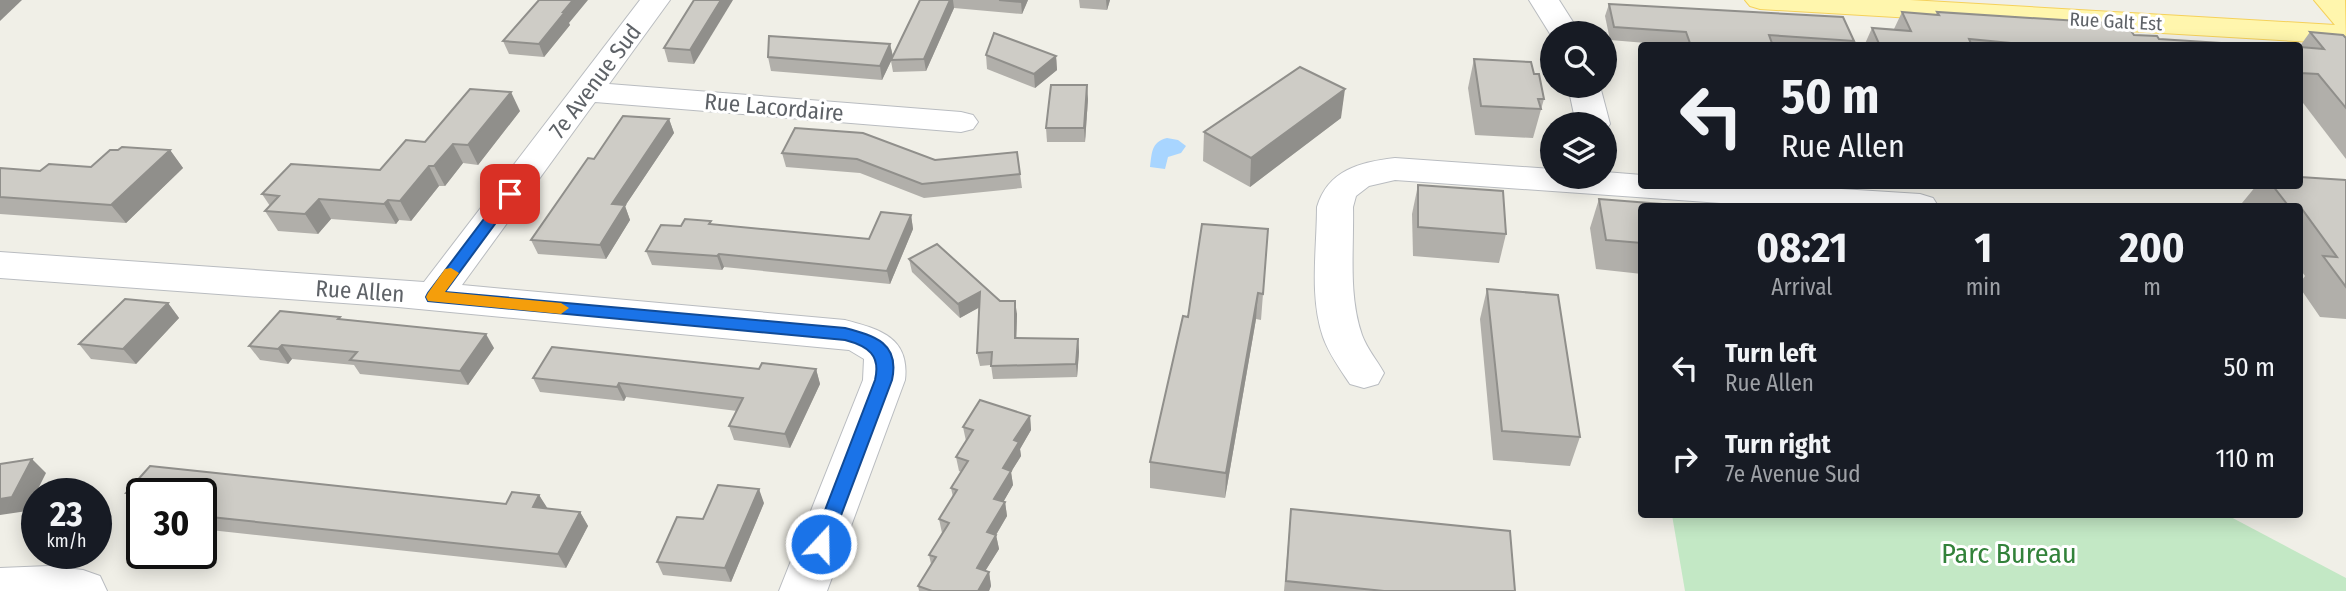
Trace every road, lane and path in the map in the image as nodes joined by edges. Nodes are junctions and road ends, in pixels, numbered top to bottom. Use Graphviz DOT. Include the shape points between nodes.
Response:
graph roads {
  1 [pos="655,0"];
  2 [pos="1544,0"];
  3 [pos="1760,0"];
  4 [pos="2329,0"];
  5 [pos="2346,19"];
  6 [pos="1557,21"];
  7 [pos="2346,35"];
  8 [pos="586,92"];
  9 [pos="961,122"];
  10 [pos="1540,177"];
  11 [pos="1617,182"];
  12 [pos="1638,184"];
  13 [pos="1706,189"];
  14 [pos="1882,203"];
  15 [pos="0,265"];
  16 [pos="433,297"];
  17 [pos="1364,373"];
  18 [pos="0,589"];
  19 [pos="83,591"];
  20 [pos="803,591"];
  1 -- 8 [label="street, 7e Avenue Sud"];
  2 -- 6 [label="street"];
  3 -- 7 [label="main road, Rue Galt Est"];
  4 -- 5 [label="main road"];
  8 -- 9 [label="street, Rue Lacordaire"];
  8 -- 16 [label="street, 7e Avenue Sud"];
  10 -- 17 [label="street" via="1395,169 1371,171 1350,182 1336,198 1335,207 1337,309 1347,349"];
  11 -- 12 [label="street"];
  13 -- 14 [label="street"];
  15 -- 16 [label="street, Rue Allen"];
  16 -- 20 [label="street, Rue Allen" via="845,334 867,340 882,352 887,366 884,380"];
  18 -- 19 [label="street"];
}
